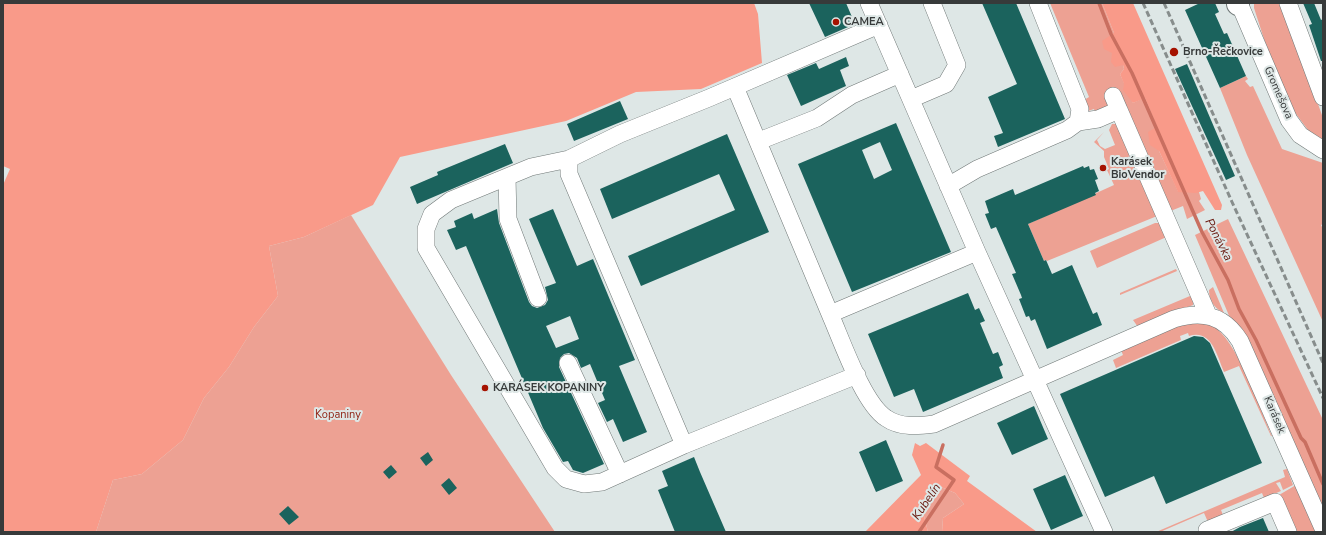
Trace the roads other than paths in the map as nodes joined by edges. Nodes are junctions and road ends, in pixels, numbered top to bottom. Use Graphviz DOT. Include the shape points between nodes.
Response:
graph roads {
  1 [pos="869,3"];
  2 [pos="932,3"];
  3 [pos="1038,3"];
  4 [pos="1238,3"];
  5 [pos="1288,3"];
  6 [pos="879,25"];
  7 [pos="900,74"];
  8 [pos="735,87"];
  9 [pos="1323,97"];
  10 [pos="911,99"];
  11 [pos="1078,122"];
  12 [pos="759,141"];
  13 [pos="1323,150"];
  14 [pos="569,159"];
  15 [pos="507,177"];
  16 [pos="948,186"];
  17 [pos="977,252"];
  18 [pos="538,298"];
  19 [pos="830,314"];
  20 [pos="1208,315"];
  21 [pos="568,363"];
  22 [pos="857,375"];
  23 [pos="1035,380"];
  24 [pos="684,445"];
  25 [pos="620,474"];
  26 [pos="1323,528"];
  27 [pos="1206,531"];
  28 [pos="1104,532"];
  29 [pos="1288,532"];
  1 -- 6 [label="street"];
  2 -- 10 [label="street" via="957,65 946,84"];
  3 -- 11 [label="street" via="1080,109"];
  4 -- 13 [label="street, Gromešova" via="1289,120 1300,135"];
  5 -- 9 [label="street"];
  6 -- 7 [label="street"];
  6 -- 8 [label="street"];
  7 -- 10 [label="street"];
  7 -- 12 [label="street" via="852,95 817,118"];
  8 -- 12 [label="street, Karásek"];
  8 -- 14 [label="street" via="620,134"];
  10 -- 16 [label="street"];
  11 -- 16 [label="street" via="1067,130 977,169"];
  11 -- 20 [label="street" via="1098,119 1116,104"];
  12 -- 19 [label="street, Karásek"];
  14 -- 15 [label="street" via="531,167"];
  14 -- 24 [label="street" via="569,174"];
  15 -- 18 [label="street" via="508,219"];
  15 -- 25 [label="street" via="451,200 432,214 426,229 426,248 555,468 566,478 584,484 602,482"];
  16 -- 17 [label="street"];
  17 -- 19 [label="street"];
  17 -- 23 [label="street"];
  19 -- 22 [label="street, Karásek"];
  20 -- 23 [label="street, Karásek" via="1188,314"];
  20 -- 26 [label="street, Karásek" via="1224,322 1240,341"];
  21 -- 25 [label="street"];
  22 -- 23 [label="street, Karásek" via="873,406 887,419 914,427 934,424"];
  22 -- 24 [label="street"];
  23 -- 28 [label="street"];
  24 -- 25 [label="street"];
  27 -- 29 [label="street" via="1275,502"];
}
